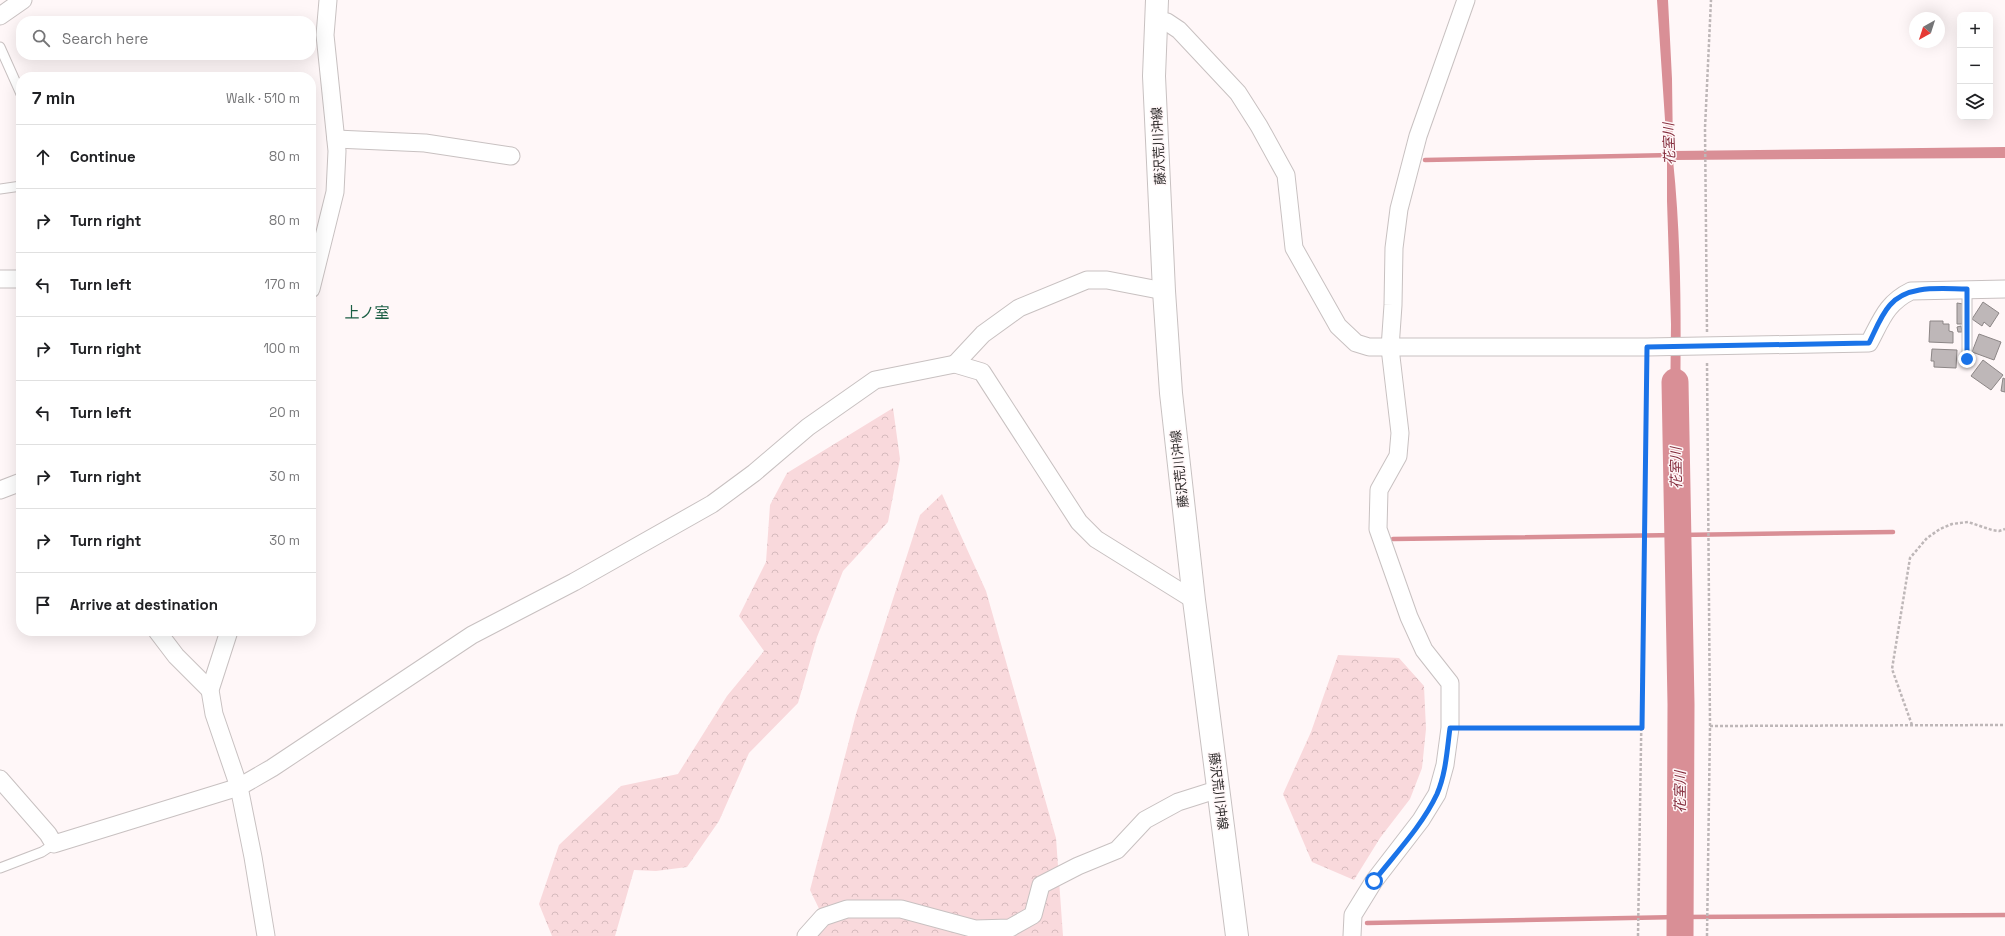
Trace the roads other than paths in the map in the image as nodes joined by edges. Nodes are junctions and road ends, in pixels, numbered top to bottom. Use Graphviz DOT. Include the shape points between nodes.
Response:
graph roads {
  1 [pos="23,0"];
  2 [pos="328,0"];
  3 [pos="1466,0"];
  4 [pos="1156,10"];
  5 [pos="0,16"];
  6 [pos="0,47"];
  7 [pos="16,83"];
  8 [pos="336,140"];
  9 [pos="511,156"];
  10 [pos="16,187"];
  11 [pos="0,189"];
  12 [pos="316,269"];
  13 [pos="0,279"];
  14 [pos="16,280"];
  15 [pos="1967,289"];
  16 [pos="2005,289"];
  17 [pos="1164,291"];
  18 [pos="1390,348"];
  19 [pos="1967,359"];
  20 [pos="955,364"];
  21 [pos="16,484"];
  22 [pos="0,490"];
  23 [pos="1194,600"];
  24 [pos="161,636"];
  25 [pos="227,636"];
  26 [pos="210,690"];
  27 [pos="0,778"];
  28 [pos="238,787"];
  29 [pos="1219,789"];
  30 [pos="54,844"];
  31 [pos="0,868"];
  32 [pos="264,936"];
  33 [pos="806,936"];
  34 [pos="1237,936"];
  35 [pos="1352,936"];
  1 -- 5 [label="street"];
  2 -- 8 [label="street" via="325,35"];
  3 -- 18 [label="street" via="1418,136 1398,209"];
  4 -- 17 [label="main road, 藤沢荒川沖線" via="1154,76"];
  4 -- 18 [label="street" via="1179,30 1238,93 1277,158 1286,175 1294,248 1338,326 1356,343 1369,347"];
  6 -- 7 [label="lane"];
  8 -- 9 [label="street" via="425,143"];
  8 -- 12 [label="street" via="335,192"];
  10 -- 11 [label="lane"];
  13 -- 14 [label="street"];
  15 -- 16 [label="street"];
  15 -- 18 [label="street" via="1911,291 1899,297 1889,306 1869,343"];
  15 -- 19 [label="lane"];
  17 -- 20 [label="street" via="1107,280 1087,280 1019,308 983,334"];
  17 -- 23 [label="main road, 藤沢荒川沖線" via="1171,393"];
  18 -- 35 [label="street" via="1400,433 1398,456 1380,490 1378,529 1424,650 1450,683 1450,728 1446,765 1437,794 1421,820 1374,881 1353,915"];
  20 -- 23 [label="street" via="982,372 1079,522 1096,539"];
  20 -- 28 [label="street" via="875,380 808,427 754,473 712,504 574,582 472,635 272,768"];
  21 -- 22 [label="street"];
  23 -- 29 [label="main road, 藤沢荒川沖線"];
  24 -- 26 [label="street" via="176,656"];
  25 -- 26 [label="street"];
  26 -- 28 [label="street" via="214,714"];
  27 -- 30 [label="street"];
  28 -- 30 [label="street"];
  28 -- 32 [label="street" via="253,857"];
  29 -- 33 [label="street" via="1178,802 1145,820 1117,850 1041,885 1033,915 1010,928 975,929 901,909 847,909 823,917"];
  29 -- 34 [label="main road, 藤沢荒川沖線"];
  30 -- 31 [label="lane" via="42,852"];
}
